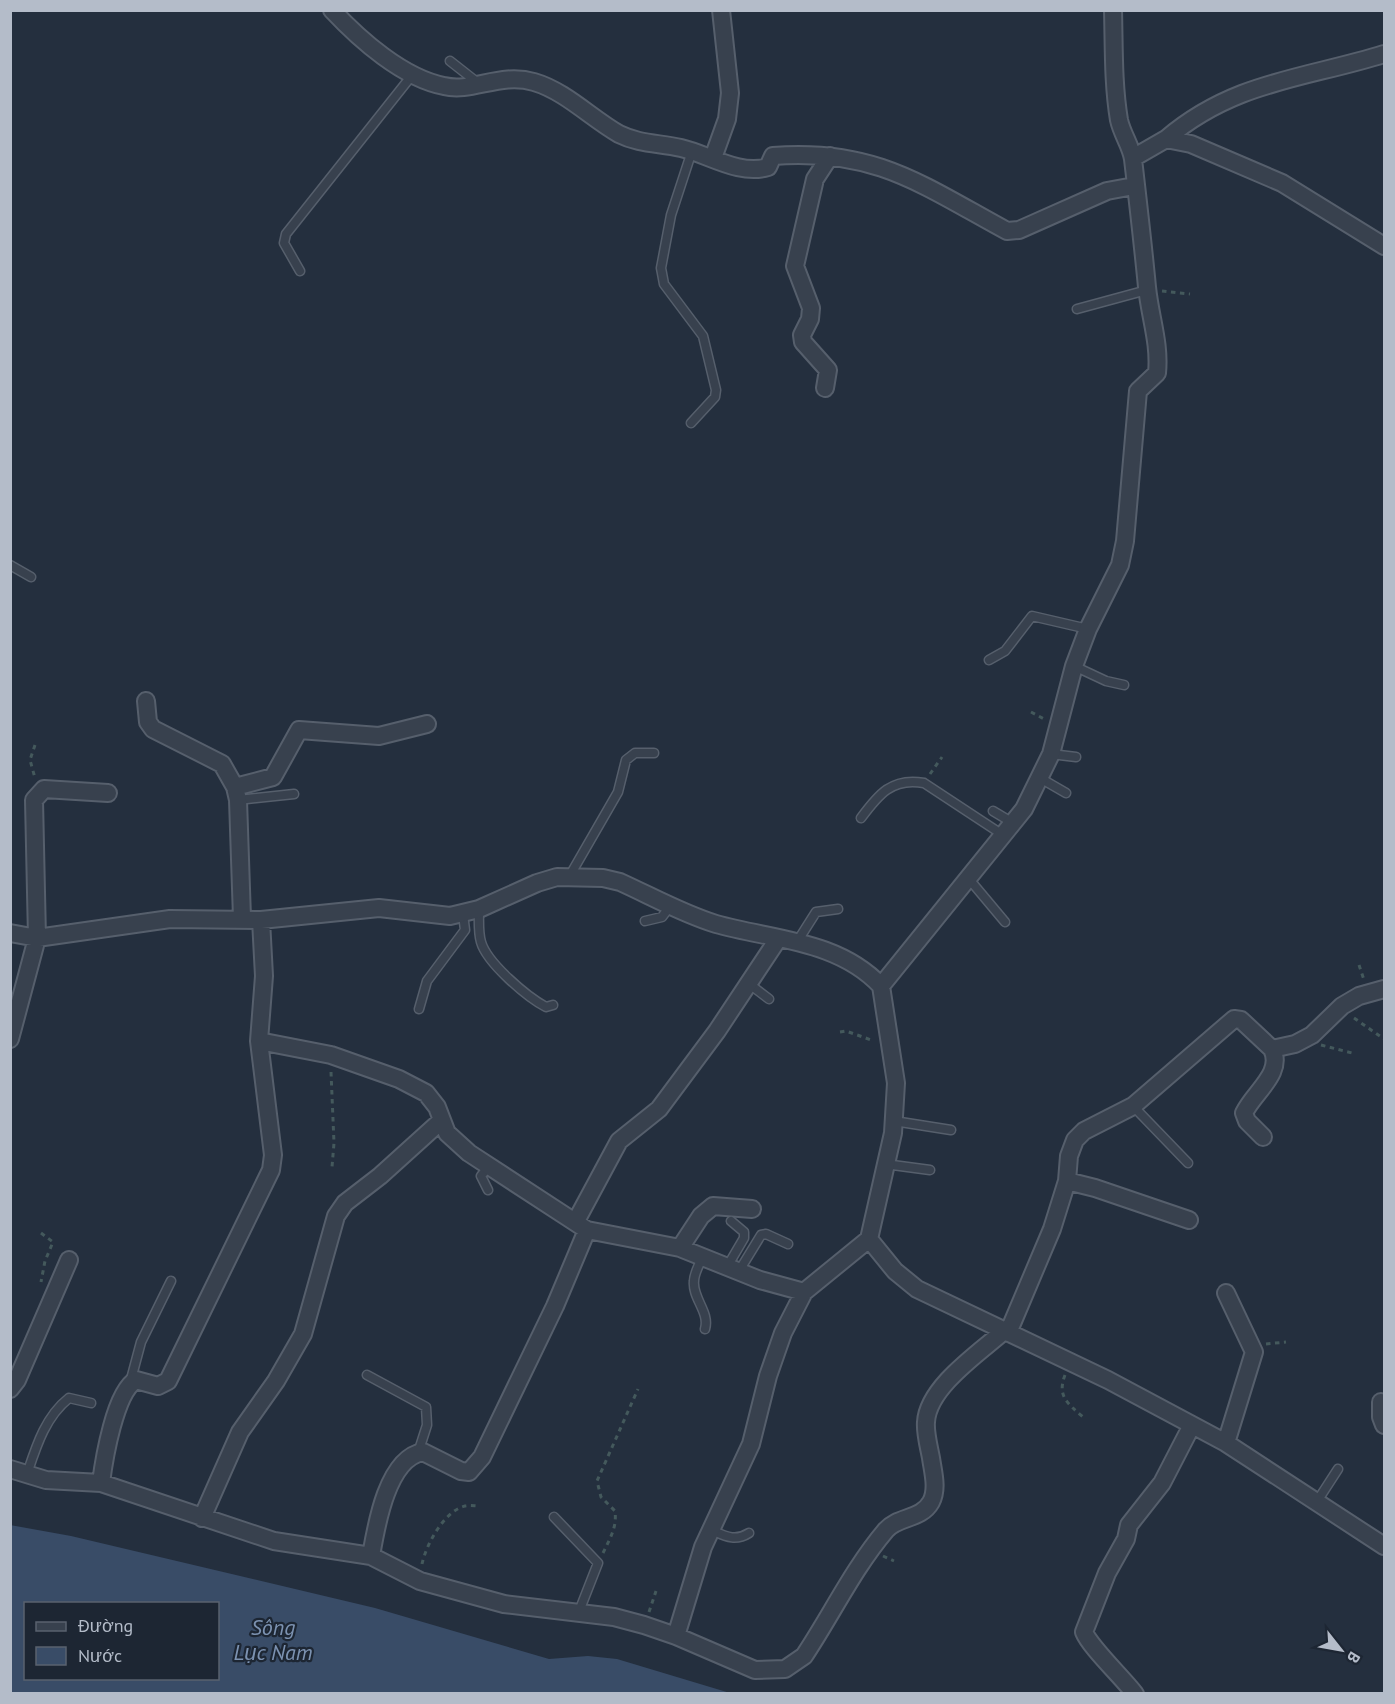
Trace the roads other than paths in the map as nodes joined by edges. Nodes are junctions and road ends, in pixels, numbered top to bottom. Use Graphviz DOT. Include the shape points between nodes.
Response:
graph roads {
  1 [pos="332,10"];
  2 [pos="721,10"];
  3 [pos="1113,10"];
  4 [pos="1384,54"];
  5 [pos="450,61"];
  6 [pos="414,74"];
  7 [pos="478,83"];
  8 [pos="1166,139"];
  9 [pos="692,151"];
  10 [pos="830,156"];
  11 [pos="713,158"];
  12 [pos="1133,158"];
  13 [pos="1134,186"];
  14 [pos="1384,246"];
  15 [pos="300,271"];
  16 [pos="1147,290"];
  17 [pos="1077,309"];
  18 [pos="825,388"];
  19 [pos="691,423"];
  20 [pos="10,565"];
  21 [pos="30,577"];
  22 [pos="1088,630"];
  23 [pos="989,660"];
  24 [pos="1074,666"];
  25 [pos="1124,685"];
  26 [pos="146,701"];
  27 [pos="427,724"];
  28 [pos="654,753"];
  29 [pos="1051,754"];
  30 [pos="1076,757"];
  31 [pos="1040,778"];
  32 [pos="108,793"];
  33 [pos="1066,793"];
  34 [pos="237,794"];
  35 [pos="294,794"];
  36 [pos="993,811"];
  37 [pos="861,818"];
  38 [pos="1008,829"];
  39 [pos="568,878"];
  40 [pos="969,879"];
  41 [pos="671,904"];
  42 [pos="838,909"];
  43 [pos="471,911"];
  44 [pos="242,918"];
  45 [pos="261,920"];
  46 [pos="645,921"];
  47 [pos="1005,922"];
  48 [pos="10,933"];
  49 [pos="37,938"];
  50 [pos="778,939"];
  51 [pos="797,943"];
  52 [pos="748,983"];
  53 [pos="881,986"];
  54 [pos="1384,989"];
  55 [pos="769,999"];
  56 [pos="553,1005"];
  57 [pos="419,1009"];
  58 [pos="10,1039"];
  59 [pos="259,1041"];
  60 [pos="1272,1049"];
  61 [pos="1133,1106"];
  62 [pos="442,1120"];
  63 [pos="894,1121"];
  64 [pos="951,1130"];
  65 [pos="1263,1137"];
  66 [pos="1188,1163"];
  67 [pos="885,1164"];
  68 [pos="489,1166"];
  69 [pos="930,1170"];
  70 [pos="1067,1181"];
  71 [pos="488,1190"];
  72 [pos="752,1209"];
  73 [pos="1189,1220"];
  74 [pos="731,1221"];
  75 [pos="581,1226"];
  76 [pos="869,1239"];
  77 [pos="788,1244"];
  78 [pos="680,1248"];
  79 [pos="702,1257"];
  80 [pos="69,1260"];
  81 [pos="733,1269"];
  82 [pos="171,1281"];
  83 [pos="804,1292"];
  84 [pos="1226,1293"];
  85 [pos="705,1329"];
  86 [pos="1006,1332"];
  87 [pos="367,1375"];
  88 [pos="130,1384"];
  89 [pos="10,1389"];
  90 [pos="1381,1402"];
  91 [pos="91,1403"];
  92 [pos="1192,1425"];
  93 [pos="1384,1425"];
  94 [pos="1226,1443"];
  95 [pos="418,1453"];
  96 [pos="10,1469"];
  97 [pos="1338,1469"];
  98 [pos="27,1474"];
  99 [pos="101,1483"];
  100 [pos="1316,1504"];
  101 [pos="554,1517"];
  102 [pos="202,1518"];
  103 [pos="711,1530"];
  104 [pos="749,1533"];
  105 [pos="1384,1546"];
  106 [pos="371,1556"];
  107 [pos="577,1614"];
  108 [pos="676,1636"];
  109 [pos="1135,1694"];
  1 -- 6 [label="street" via="356,35"];
  2 -- 11 [label="street" via="730,93 728,119"];
  3 -- 12 [label="street" via="1117,105"];
  4 -- 8 [label="street" via="1251,90 1210,107"];
  5 -- 7 [label="lane"];
  6 -- 7 [label="street" via="444,86"];
  6 -- 15 [label="lane" via="286,234 284,243"];
  7 -- 9 [label="street" via="504,78 536,83 620,134 639,142"];
  8 -- 12 [label="street"];
  8 -- 14 [label="street" via="1199,147 1282,183"];
  9 -- 11 [label="street"];
  9 -- 19 [label="lane" via="671,215 661,268 664,284 703,336 710,360 715,397"];
  10 -- 11 [label="street" via="773,156 768,167 759,170"];
  10 -- 13 [label="street" via="908,176 1007,231 1018,230 1107,191"];
  10 -- 18 [label="street" via="815,179 795,266 811,308 803,342 828,370"];
  12 -- 13 [label="street"];
  13 -- 16 [label="street"];
  16 -- 17 [label="lane"];
  16 -- 22 [label="street" via="1158,338 1157,373 1138,391 1120,566"];
  20 -- 21 [label="lane"];
  22 -- 23 [label="lane" via="1032,616 1005,651"];
  22 -- 24 [label="street"];
  24 -- 25 [label="lane"];
  24 -- 29 [label="street"];
  26 -- 34 [label="street" via="148,722 153,729 222,764"];
  27 -- 34 [label="street" via="379,736 299,730 273,777"];
  28 -- 39 [label="lane" via="635,753 626,760 618,792"];
  29 -- 30 [label="lane"];
  29 -- 31 [label="street"];
  31 -- 33 [label="lane"];
  31 -- 38 [label="street"];
  32 -- 49 [label="street" via="44,789 34,800"];
  34 -- 35 [label="lane"];
  34 -- 44 [label="street"];
  36 -- 38 [label="lane"];
  37 -- 38 [label="lane" via="880,792 904,783 924,783"];
  38 -- 40 [label="street"];
  39 -- 41 [label="street" via="620,882"];
  39 -- 43 [label="street" via="537,883"];
  40 -- 47 [label="lane"];
  40 -- 53 [label="street"];
  41 -- 46 [label="lane" via="662,917"];
  41 -- 50 [label="street" via="714,923"];
  42 -- 51 [label="lane" via="816,912"];
  43 -- 45 [label="street" via="450,916 379,908"];
  43 -- 56 [label="lane" via="485,951 527,997 546,1007"];
  43 -- 57 [label="lane" via="465,930 427,981"];
  44 -- 45 [label="street"];
  44 -- 49 [label="street" via="170,918"];
  45 -- 59 [label="street" via="264,976"];
  48 -- 49 [label="street"];
  49 -- 58 [label="street"];
  50 -- 51 [label="street"];
  50 -- 52 [label="street"];
  51 -- 53 [label="street" via="828,950 870,974"];
  52 -- 55 [label="lane"];
  52 -- 75 [label="street" via="659,1109 619,1141"];
  53 -- 63 [label="street" via="896,1083"];
  54 -- 60 [label="street" via="1342,1006 1312,1035"];
  59 -- 62 [label="street" via="331,1055 399,1079 426,1093"];
  59 -- 88 [label="street" via="273,1155 268,1181 168,1381 158,1386 136,1380"];
  60 -- 61 [label="street" via="1241,1020 1234,1019"];
  60 -- 65 [label="street" via="1277,1058 1275,1068 1244,1113 1246,1121"];
  61 -- 66 [label="lane"];
  61 -- 70 [label="street" via="1084,1131 1075,1140"];
  62 -- 68 [label="street" via="447,1133"];
  62 -- 102 [label="street" via="345,1203 336,1216 303,1334 240,1432"];
  63 -- 64 [label="lane"];
  63 -- 67 [label="street"];
  67 -- 69 [label="lane"];
  67 -- 76 [label="street"];
  68 -- 71 [label="lane" via="481,1176"];
  68 -- 75 [label="street"];
  70 -- 73 [label="street"];
  70 -- 86 [label="street" via="1052,1228"];
  72 -- 78 [label="street" via="713,1206 701,1216"];
  74 -- 81 [label="lane" via="744,1232"];
  75 -- 78 [label="street"];
  75 -- 95 [label="street" via="555,1306 475,1467 469,1472 461,1471"];
  76 -- 83 [label="street"];
  76 -- 86 [label="street" via="895,1271 917,1288"];
  77 -- 81 [label="lane" via="761,1235"];
  78 -- 79 [label="street"];
  79 -- 81 [label="street"];
  79 -- 85 [label="lane" via="694,1290 706,1317"];
  80 -- 89 [label="street"];
  81 -- 83 [label="street"];
  82 -- 88 [label="lane" via="141,1342"];
  83 -- 103 [label="street" via="783,1333 768,1376 751,1444"];
  84 -- 94 [label="street" via="1254,1353"];
  86 -- 92 [label="street"];
  86 -- 108 [label="street" via="942,1387 929,1407 925,1423 935,1489 929,1506 921,1514 894,1522 886,1530 795,1664 785,1670 755,1670"];
  87 -- 95 [label="lane" via="426,1407 427,1425"];
  88 -- 99 [label="street" via="108,1443"];
  90 -- 93 [label="street"];
  91 -- 98 [label="lane" via="69,1398 60,1405 41,1435"];
  92 -- 94 [label="street"];
  92 -- 109 [label="street" via="1161,1483 1129,1525 1084,1632"];
  94 -- 100 [label="street"];
  95 -- 106 [label="street" via="389,1487 379,1510"];
  96 -- 98 [label="street"];
  97 -- 100 [label="lane"];
  98 -- 99 [label="street" via="46,1480"];
  99 -- 102 [label="street"];
  100 -- 105 [label="street"];
  101 -- 107 [label="lane" via="598,1563"];
  102 -- 106 [label="street" via="274,1541"];
  103 -- 104 [label="lane" via="733,1539"];
  103 -- 108 [label="street"];
  106 -- 107 [label="street" via="420,1581 504,1604"];
  107 -- 108 [label="street" via="614,1617"];
}
